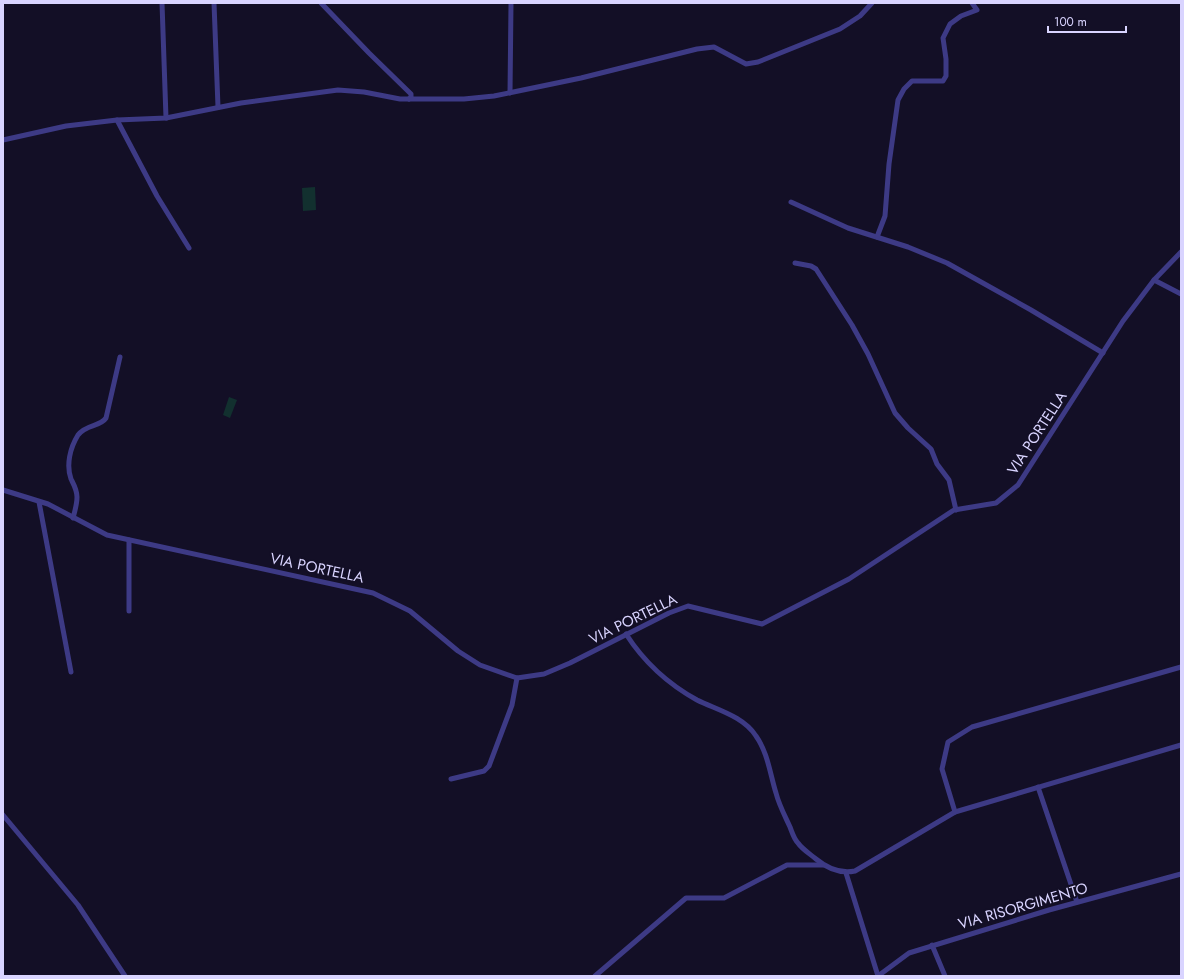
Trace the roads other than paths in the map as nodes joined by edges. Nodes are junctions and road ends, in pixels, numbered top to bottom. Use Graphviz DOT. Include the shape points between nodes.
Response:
graph roads {
  1 [pos="162,3"];
  2 [pos="214,3"];
  3 [pos="321,3"];
  4 [pos="511,3"];
  5 [pos="872,3"];
  6 [pos="972,3"];
  7 [pos="510,93"];
  8 [pos="409,99"];
  9 [pos="218,107"];
  10 [pos="166,118"];
  11 [pos="117,120"];
  12 [pos="3,140"];
  13 [pos="791,202"];
  14 [pos="877,237"];
  15 [pos="189,248"];
  16 [pos="1181,252"];
  17 [pos="795,263"];
  18 [pos="1154,280"];
  19 [pos="1181,294"];
  20 [pos="1103,353"];
  21 [pos="120,357"];
  22 [pos="3,490"];
  23 [pos="39,502"];
  24 [pos="956,510"];
  25 [pos="73,518"];
  26 [pos="130,540"];
  27 [pos="129,610"];
  28 [pos="626,634"];
  29 [pos="1181,667"];
  30 [pos="71,672"];
  31 [pos="517,678"];
  32 [pos="1181,745"];
  33 [pos="451,779"];
  34 [pos="1038,787"];
  35 [pos="955,812"];
  36 [pos="3,815"];
  37 [pos="823,865"];
  38 [pos="846,873"];
  39 [pos="1181,874"];
  40 [pos="1077,902"];
  41 [pos="932,945"];
  42 [pos="124,976"];
  43 [pos="595,976"];
  44 [pos="878,976"];
  45 [pos="945,976"];
  1 -- 10 [label="street"];
  2 -- 9 [label="street"];
  3 -- 8 [label="street" via="411,94"];
  4 -- 7 [label="street"];
  5 -- 7 [label="street" via="860,16 840,29 758,62 746,64 714,47 697,49"];
  6 -- 14 [label="street" via="977,10 961,16 950,24 943,38 946,59 946,76 943,81 912,81 898,100 885,216"];
  7 -- 8 [label="street" via="464,99"];
  8 -- 9 [label="street" via="338,90"];
  9 -- 10 [label="street"];
  10 -- 11 [label="street"];
  11 -- 12 [label="street" via="66,126"];
  11 -- 15 [label="street" via="157,196"];
  13 -- 14 [label="street" via="848,228"];
  14 -- 20 [label="street" via="946,263"];
  16 -- 18 [label="street, VIA PORTELLA"];
  17 -- 24 [label="street" via="816,269 868,354 895,413 931,449 937,464 949,480"];
  18 -- 19 [label="street"];
  18 -- 20 [label="street, VIA PORTELLA"];
  20 -- 24 [label="street, VIA PORTELLA" via="1018,485 996,503"];
  21 -- 25 [label="street" via="106,418 79,434 72,449 69,471 77,497"];
  22 -- 23 [label="street, VIA PORTELLA"];
  23 -- 25 [label="street, VIA PORTELLA" via="48,504"];
  23 -- 30 [label="street"];
  24 -- 28 [label="street, VIA PORTELLA" via="849,579 762,624 688,606"];
  25 -- 26 [label="street, VIA PORTELLA" via="107,535"];
  26 -- 27 [label="street"];
  26 -- 31 [label="street, VIA PORTELLA" via="373,593 410,612 458,651 480,664"];
  28 -- 31 [label="street, VIA PORTELLA" via="544,674"];
  28 -- 37 [label="street" via="638,651 669,682 697,700 729,714 755,734 769,764 776,793 797,843"];
  29 -- 35 [label="street" via="972,727 948,742 942,769"];
  31 -- 33 [label="street" via="512,705 488,766 484,770"];
  32 -- 34 [label="street"];
  34 -- 35 [label="street"];
  34 -- 40 [label="street"];
  35 -- 38 [label="street" via="855,871"];
  36 -- 42 [label="street" via="78,905"];
  37 -- 38 [label="street"];
  37 -- 43 [label="street" via="787,865 724,898 686,898"];
  38 -- 44 [label="street"];
  39 -- 40 [label="street, VIA RISORGIMENTO"];
  40 -- 41 [label="street, VIA RISORGIMENTO"];
  41 -- 44 [label="street, VIA RISORGIMENTO" via="909,952"];
  41 -- 45 [label="street"];
}
